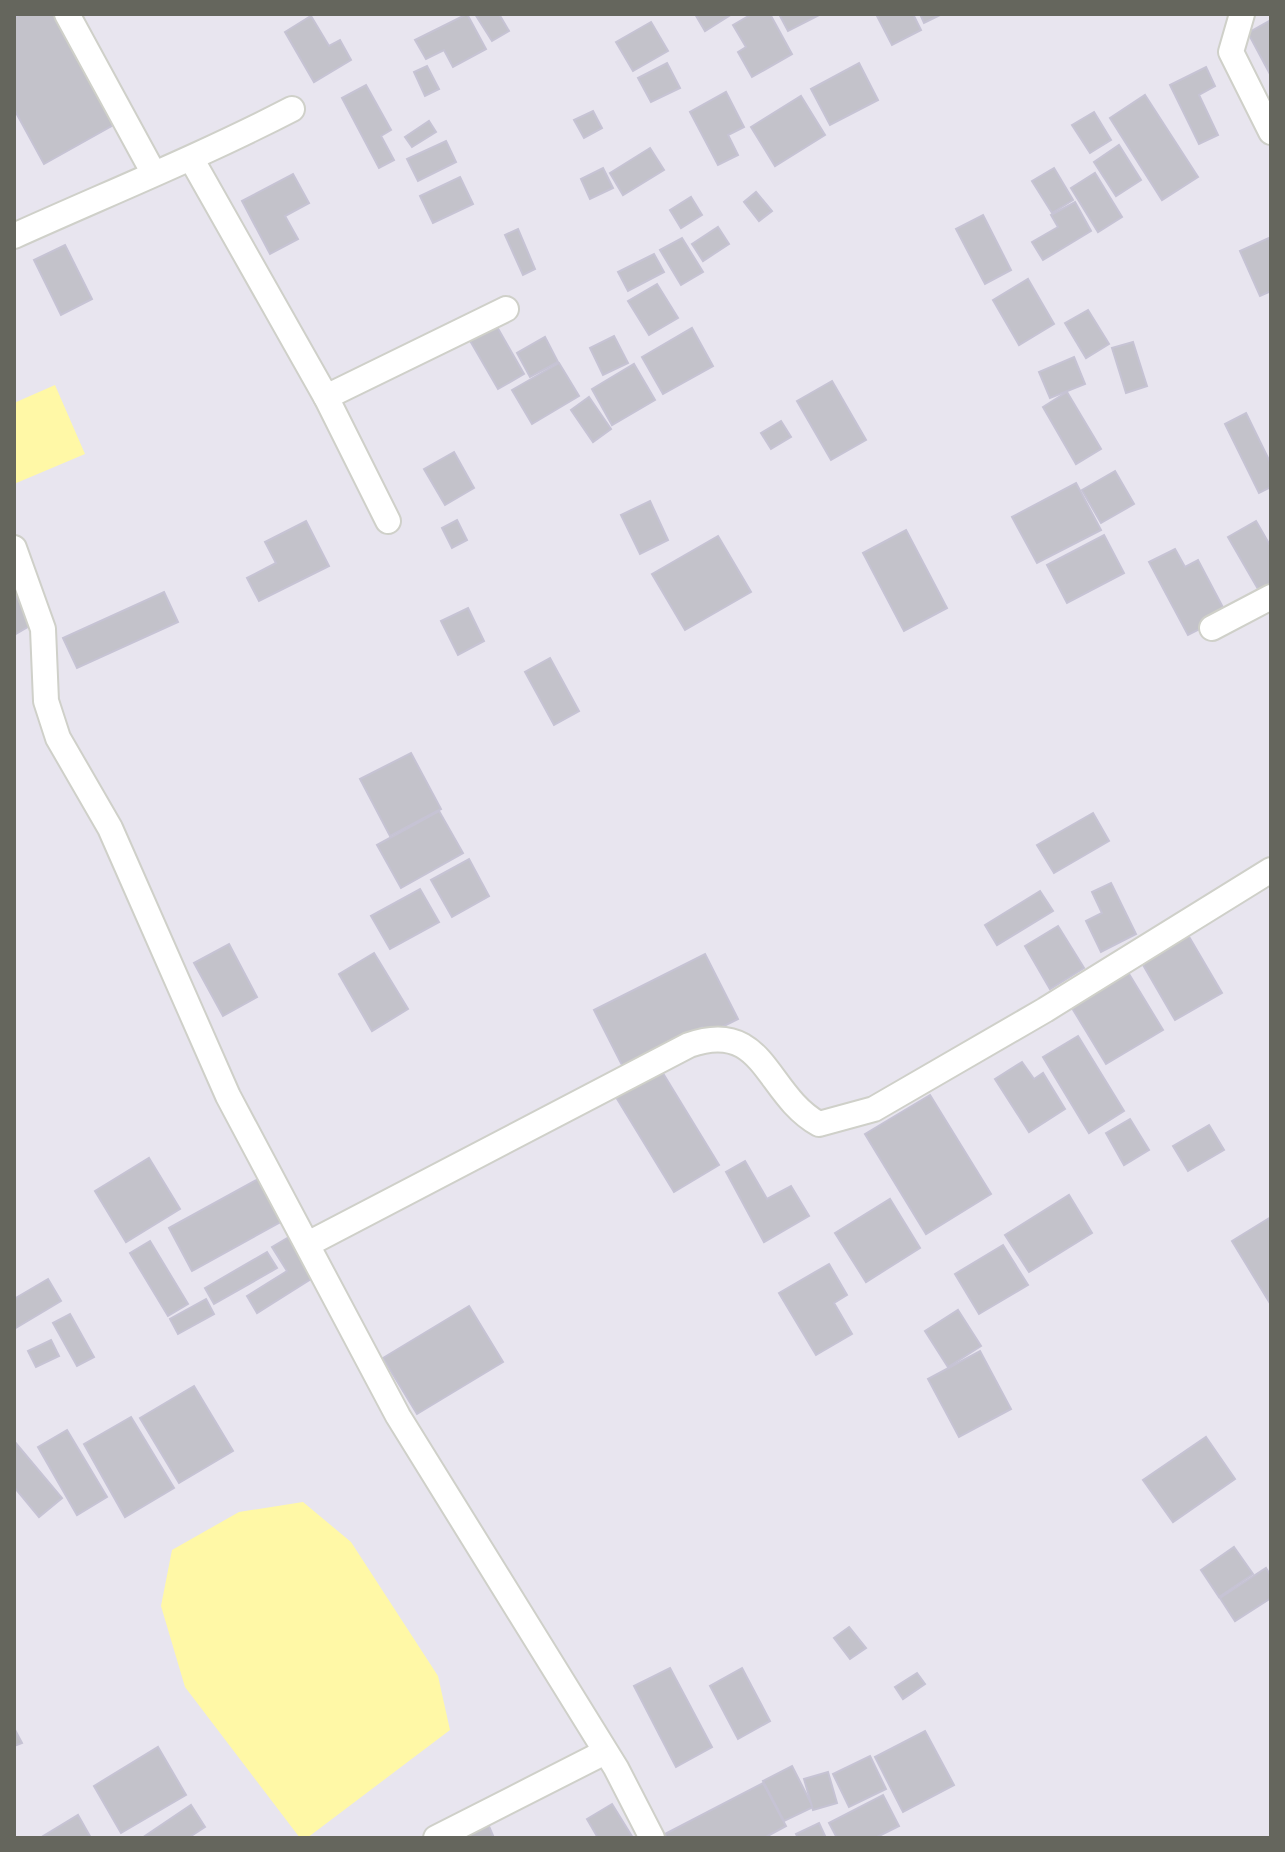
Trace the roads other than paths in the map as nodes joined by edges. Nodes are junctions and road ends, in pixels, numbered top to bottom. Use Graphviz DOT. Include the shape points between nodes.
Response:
graph roads {
  1 [pos="67,14"];
  2 [pos="1242,14"];
  3 [pos="292,109"];
  4 [pos="1271,132"];
  5 [pos="192,160"];
  6 [pos="153,172"];
  7 [pos="14,236"];
  8 [pos="506,309"];
  9 [pos="326,397"];
  10 [pos="388,521"];
  11 [pos="15,555"];
  12 [pos="1271,597"];
  13 [pos="1212,628"];
  14 [pos="1271,870"];
  15 [pos="308,1244"];
  16 [pos="605,1752"];
  17 [pos="436,1838"];
  18 [pos="652,1838"];
  1 -- 6 [label="street"];
  2 -- 4 [label="street" via="1231,52"];
  3 -- 5 [label="street"];
  5 -- 6 [label="street"];
  5 -- 9 [label="street"];
  6 -- 7 [label="street"];
  8 -- 9 [label="street"];
  9 -- 10 [label="street"];
  11 -- 15 [label="street" via="43,629 46,701 58,738 110,828 228,1096"];
  12 -- 13 [label="street"];
  14 -- 15 [label="street" via="874,1109 819,1124 803,1115 750,1049 727,1037 712,1037"];
  15 -- 16 [label="street" via="398,1416"];
  16 -- 17 [label="street"];
  16 -- 18 [label="street"];
}
